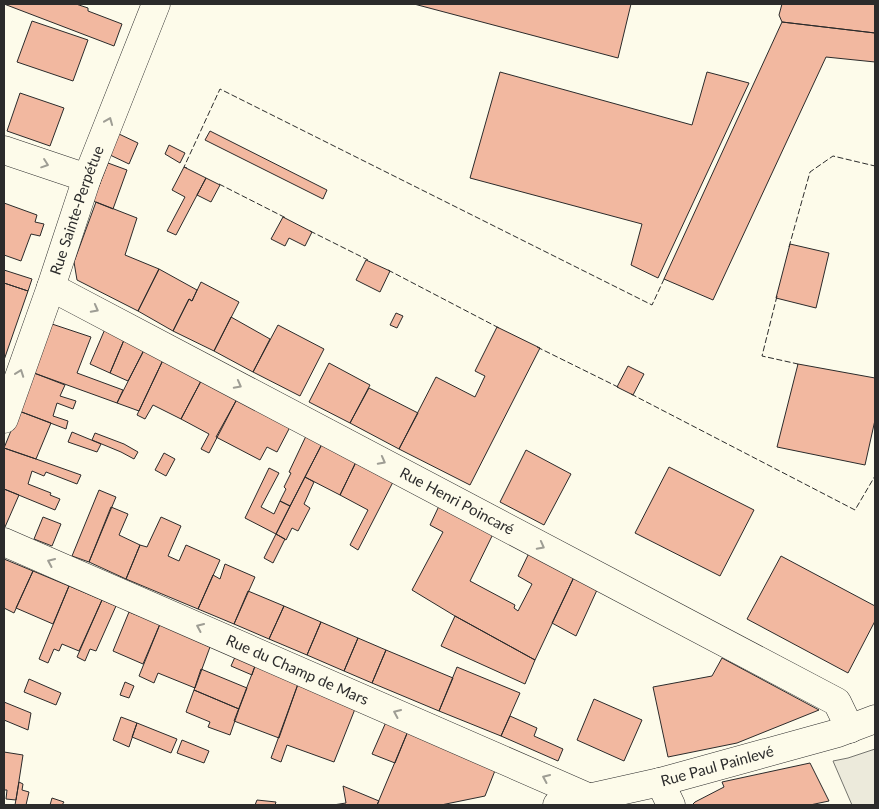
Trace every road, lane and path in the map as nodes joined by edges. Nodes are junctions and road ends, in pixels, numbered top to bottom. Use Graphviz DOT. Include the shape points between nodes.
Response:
graph roads {
  1 [pos="156,4"];
  2 [pos="4,150"];
  3 [pos="87,178"];
  4 [pos="52,287"];
  5 [pos="4,419"];
  6 [pos="4,542"];
  7 [pos="875,719"];
  8 [pos="850,729"];
  9 [pos="665,793"];
  10 [pos="590,798"];
  11 [pos="556,805"];
  3 -- 1 [label="street, Rue Sainte-Perpétue, one-way"];
  2 -- 3 [label="street, one-way"];
  3 -- 4 [label="street, Rue Sainte-Perpétue"];
  5 -- 4 [label="street, Rue Sainte-Perpétue, one-way"];
  4 -- 8 [label="street, Rue Henri Poincaré, one-way" via="837,702"];
  10 -- 6 [label="street, Rue du Champ de Mars, one-way"];
  7 -- 8 [label="street, Rue Paul Painlevé"];
  8 -- 9 [label="street, Rue Paul Painlevé"];
  9 -- 10 [label="street, Rue Paul Painlevé"];
  10 -- 11 [label="street, Rue Paul Painlevé"];
}
